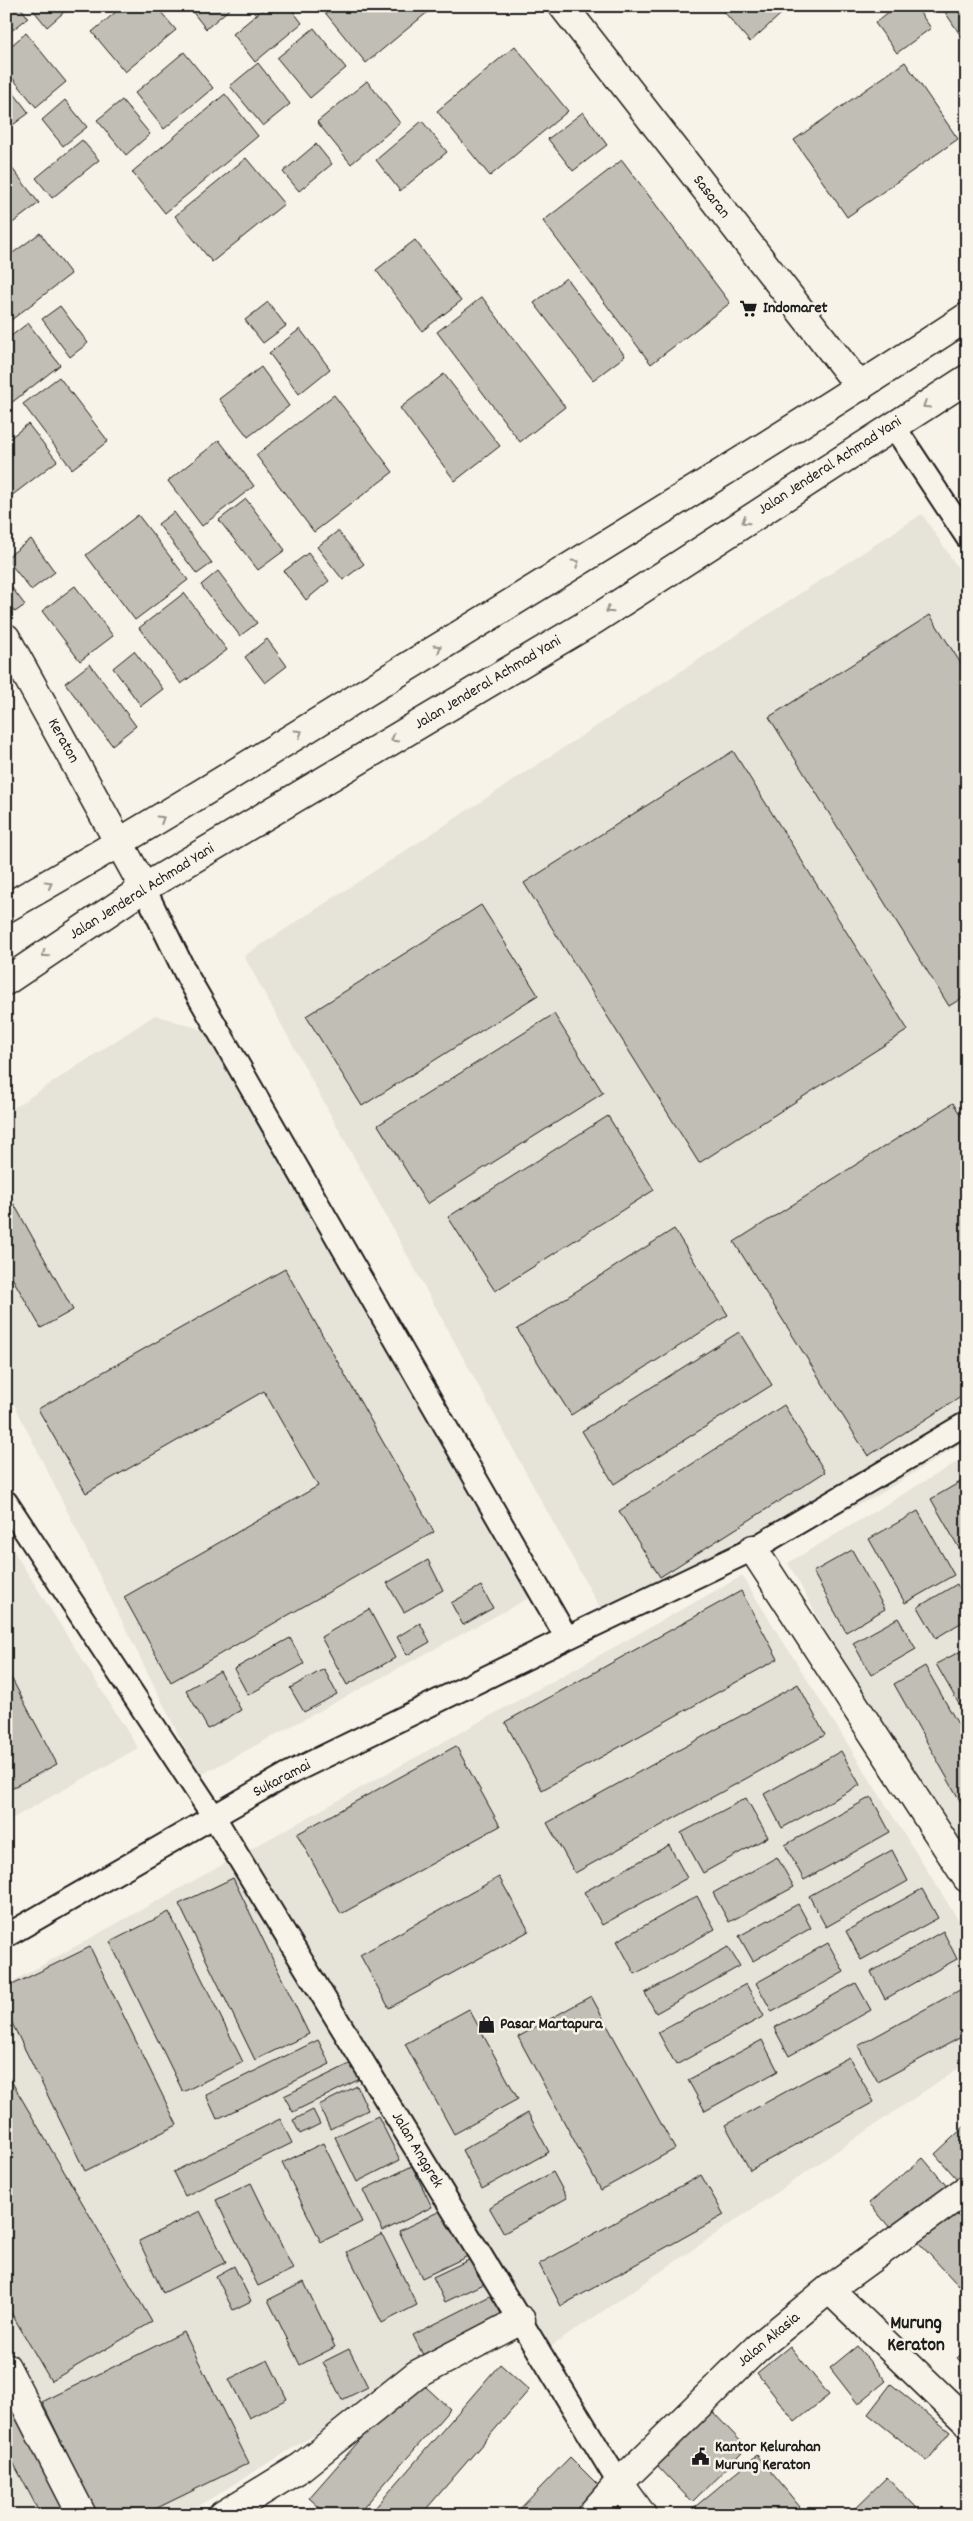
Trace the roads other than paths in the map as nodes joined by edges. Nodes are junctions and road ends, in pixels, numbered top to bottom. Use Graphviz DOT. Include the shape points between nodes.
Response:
graph roads {
  1 [pos="563,6"];
  2 [pos="967,317"];
  3 [pos="967,379"];
  4 [pos="860,387"];
  5 [pos="893,425"];
  6 [pos="967,537"];
  7 [pos="6,638"];
  8 [pos="119,844"];
  9 [pos="144,888"];
  10 [pos="6,908"];
  11 [pos="6,981"];
  12 [pos="967,1424"];
  13 [pos="6,1502"];
  14 [pos="753,1549"];
  15 [pos="566,1638"];
  16 [pos="214,1817"];
  17 [pos="967,1878"];
  18 [pos="6,1936"];
  19 [pos="967,2189"];
  20 [pos="829,2289"];
  21 [pos="521,2320"];
  22 [pos="6,2367"];
  23 [pos="967,2422"];
  24 [pos="619,2483"];
  25 [pos="82,2515"];
  26 [pos="223,2515"];
  27 [pos="591,2515"];
  28 [pos="642,2515"];
  1 -- 4 [label="main road, Sasaran"];
  2 -- 4 [label="main road"];
  3 -- 5 [label="main road, Jalan Jenderal Achmad Yani, one-way"];
  8 -- 4 [label="main road, one-way"];
  5 -- 6 [label="lane"];
  5 -- 9 [label="main road, Jalan Jenderal Achmad Yani, one-way" via="594,620"];
  7 -- 8 [label="main road, Keraton"];
  8 -- 9 [label="main road, Keraton"];
  10 -- 8 [label="main road, one-way"];
  9 -- 11 [label="main road, Jalan Jenderal Achmad Yani, one-way"];
  9 -- 15 [label="lane" via="187,976"];
  12 -- 14 [label="lane, Sukaramai"];
  13 -- 16 [label="lane, Jalan Anggrek"];
  14 -- 15 [label="lane, Sukaramai"];
  14 -- 17 [label="main road"];
  15 -- 16 [label="lane, Sukaramai" via="286,1775"];
  16 -- 18 [label="lane, Sukaramai"];
  16 -- 21 [label="lane, Jalan Anggrek"];
  19 -- 20 [label="main road, Jalan Akasia"];
  20 -- 23 [label="main road"];
  20 -- 24 [label="main road, Jalan Akasia" via="757,2348"];
  21 -- 24 [label="lane, Jalan Anggrek"];
  21 -- 26 [label="main road" via="416,2375 300,2466"];
  22 -- 25 [label="main road"];
  24 -- 27 [label="main road, Jalan Akasia"];
  24 -- 28 [label="main road"];
}
